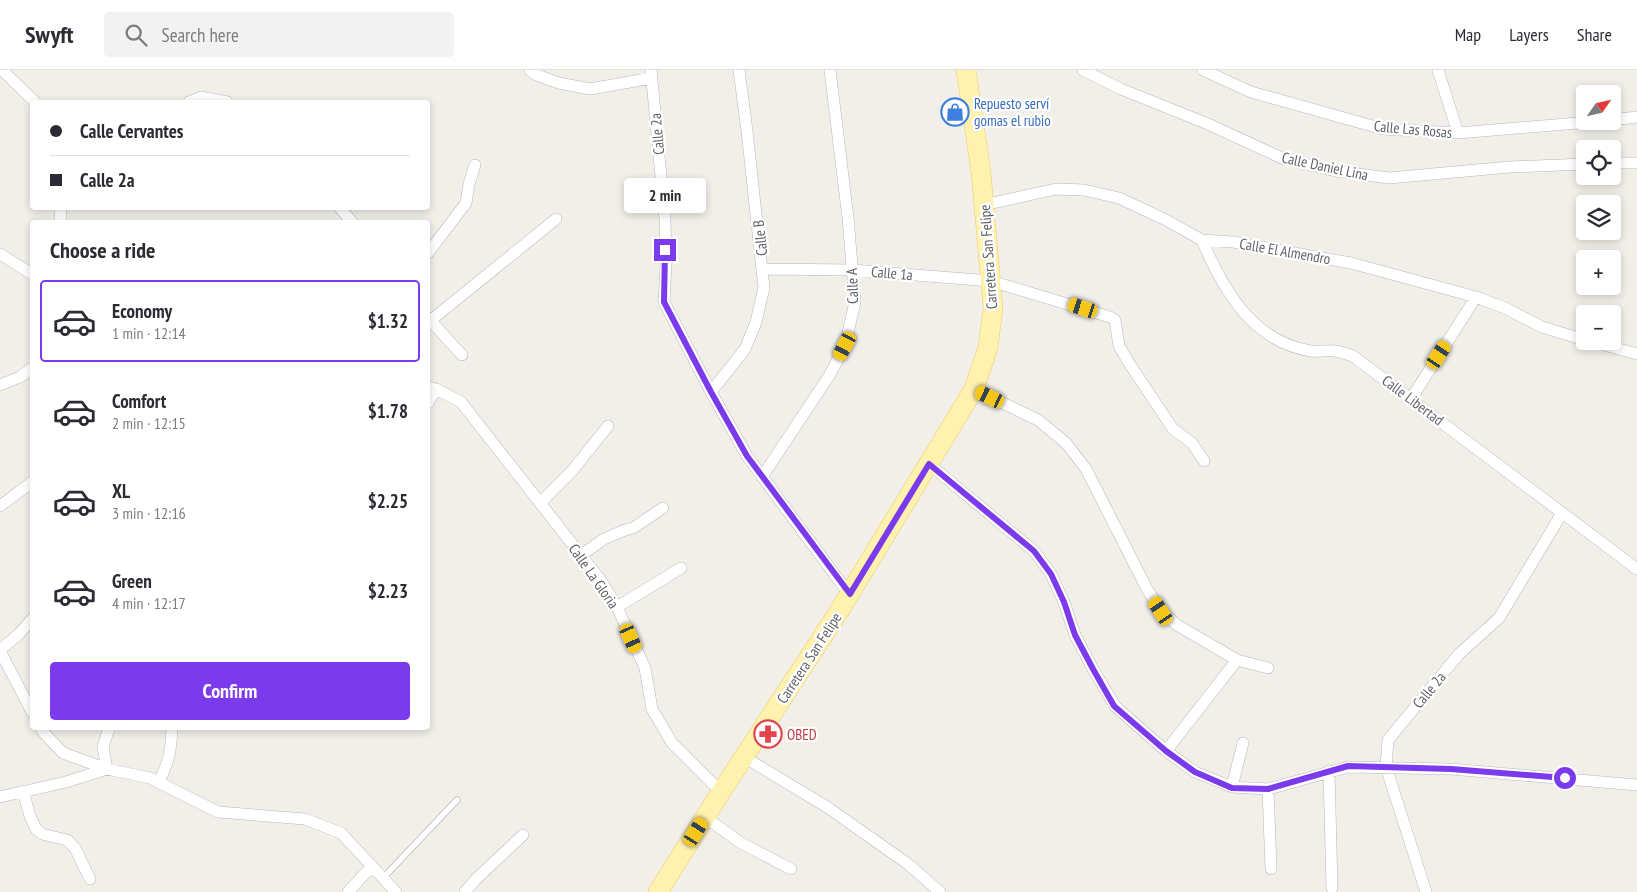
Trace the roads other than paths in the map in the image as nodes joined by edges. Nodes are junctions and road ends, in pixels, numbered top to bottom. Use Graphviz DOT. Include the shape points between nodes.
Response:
graph roads {
  1 [pos="2,70"];
  2 [pos="530,70"];
  3 [pos="738,70"];
  4 [pos="830,70"];
  5 [pos="966,70"];
  6 [pos="1083,70"];
  7 [pos="1202,70"];
  8 [pos="1438,70"];
  9 [pos="651,74"];
  10 [pos="33,100"];
  11 [pos="194,100"];
  12 [pos="217,100"];
  13 [pos="1637,118"];
  14 [pos="1621,119"];
  15 [pos="1576,123"];
  16 [pos="1458,133"];
  17 [pos="1637,163"];
  18 [pos="1576,164"];
  19 [pos="1621,164"];
  20 [pos="475,165"];
  21 [pos="984,205"];
  22 [pos="343,210"];
  23 [pos="556,219"];
  24 [pos="350,220"];
  25 [pos="1202,240"];
  26 [pos="430,249"];
  27 [pos="0,254"];
  28 [pos="763,269"];
  29 [pos="852,270"];
  30 [pos="30,273"];
  31 [pos="991,281"];
  32 [pos="1476,298"];
  33 [pos="430,318"];
  34 [pos="430,320"];
  35 [pos="1576,337"];
  36 [pos="1621,350"];
  37 [pos="1637,354"];
  38 [pos="462,355"];
  39 [pos="30,370"];
  40 [pos="0,385"];
  41 [pos="432,388"];
  42 [pos="974,389"];
  43 [pos="711,392"];
  44 [pos="1411,399"];
  45 [pos="608,426"];
  46 [pos="1204,461"];
  47 [pos="929,464"];
  48 [pos="762,477"];
  49 [pos="30,484"];
  50 [pos="540,503"];
  51 [pos="0,506"];
  52 [pos="663,508"];
  53 [pos="1562,513"];
  54 [pos="581,555"];
  55 [pos="682,568"];
  56 [pos="1637,569"];
  57 [pos="850,594"];
  58 [pos="617,607"];
  59 [pos="30,621"];
  60 [pos="0,651"];
  61 [pos="1237,660"];
  62 [pos="1268,668"];
  63 [pos="30,708"];
  64 [pos="42,730"];
  65 [pos="108,730"];
  66 [pos="172,730"];
  67 [pos="1242,743"];
  68 [pos="1166,751"];
  69 [pos="744,757"];
  70 [pos="1386,767"];
  71 [pos="107,769"];
  72 [pos="1329,771"];
  73 [pos="159,782"];
  74 [pos="1637,785"];
  75 [pos="1232,788"];
  76 [pos="1268,789"];
  77 [pos="23,791"];
  78 [pos="721,792"];
  79 [pos="0,797"];
  80 [pos="457,800"];
  81 [pos="705,817"];
  82 [pos="522,835"];
  83 [pos="371,867"];
  84 [pos="1271,869"];
  85 [pos="792,870"];
  86 [pos="383,878"];
  87 [pos="90,879"];
  88 [pos="1332,888"];
  89 [pos="348,892"];
  90 [pos="396,892"];
  91 [pos="465,892"];
  92 [pos="658,892"];
  93 [pos="940,892"];
  94 [pos="1426,892"];
  1 -- 10 [label="street"];
  2 -- 9 [label="street" via="559,83 590,89"];
  3 -- 28 [label="street, Calle B"];
  4 -- 29 [label="street, Calle A"];
  5 -- 21 [label="main road, Carretera San Felipe"];
  6 -- 18 [label="street, Calle Daniel Lina" via="1284,160 1336,171 1389,178"];
  7 -- 16 [label="street, Calle Las Rosas" via="1251,92 1383,129"];
  8 -- 16 [label="street"];
  9 -- 43 [label="street, Calle 2a" via="665,218 664,302"];
  11 -- 12 [label="street" via="201,97"];
  13 -- 14 [label="street"];
  15 -- 16 [label="street, Calle Las Rosas"];
  17 -- 19 [label="street"];
  20 -- 26 [label="street" via="466,203"];
  21 -- 25 [label="street, Calle El Almendro" via="1056,189 1084,190 1119,198"];
  21 -- 31 [label="main road, Carretera San Felipe"];
  22 -- 24 [label="street"];
  23 -- 33 [label="street"];
  25 -- 32 [label="street, Calle El Almendro" via="1233,242 1351,263"];
  25 -- 44 [label="street, Calle Libertad" via="1226,289 1243,313 1262,330 1287,344 1353,356"];
  27 -- 30 [label="street"];
  28 -- 29 [label="street, Calle 1a"];
  28 -- 43 [label="street, Calle B" via="764,288 745,349"];
  29 -- 31 [label="street, Calle 1a"];
  29 -- 48 [label="street, Calle A" via="855,302 845,346 829,376"];
  31 -- 42 [label="main road, Carretera San Felipe" via="993,308 988,348"];
  31 -- 46 [label="street, Calle 1a" via="1115,320 1119,346 1129,363 1173,429 1192,443"];
  32 -- 35 [label="street, Calle El Almendro" via="1505,308 1542,327"];
  32 -- 44 [label="street"];
  34 -- 38 [label="street"];
  36 -- 37 [label="street"];
  39 -- 40 [label="street"];
  41 -- 50 [label="street, Calle La Gloria" via="460,402"];
  42 -- 47 [label="main road, Carretera San Felipe"];
  42 -- 61 [label="street" via="1038,420 1066,443 1086,469 1161,611 1177,625"];
  43 -- 48 [label="street, Calle 2a"];
  44 -- 53 [label="street, Calle Libertad"];
  45 -- 50 [label="street" via="572,471"];
  47 -- 57 [label="main road, Carretera San Felipe"];
  47 -- 68 [label="street" via="1034,551 1051,574 1075,635 1114,706"];
  48 -- 57 [label="street, Calle 2a"];
  49 -- 51 [label="street"];
  50 -- 54 [label="street, Calle La Gloria"];
  52 -- 54 [label="street"];
  53 -- 56 [label="street, Calle Libertad"];
  53 -- 70 [label="street, Calle 2a" via="1499,618 1459,654 1388,740"];
  54 -- 58 [label="street, Calle La Gloria"];
  55 -- 58 [label="street"];
  57 -- 69 [label="main road, Carretera San Felipe"];
  58 -- 78 [label="street, Calle La Gloria" via="644,668 652,709 672,743"];
  59 -- 60 [label="street"];
  60 -- 63 [label="street"];
  61 -- 62 [label="street"];
  61 -- 68 [label="street"];
  64 -- 71 [label="street" via="63,753"];
  65 -- 71 [label="street" via="103,746"];
  66 -- 73 [label="street" via="167,765"];
  67 -- 75 [label="street"];
  68 -- 75 [label="street" via="1195,772"];
  69 -- 78 [label="main road, Carretera San Felipe"];
  69 -- 93 [label="street" via="827,807 908,864"];
  70 -- 72 [label="street" via="1348,766"];
  70 -- 74 [label="street" via="1451,769"];
  70 -- 94 [label="street, Calle 2a"];
  71 -- 73 [label="street"];
  71 -- 77 [label="street"];
  72 -- 76 [label="street"];
  72 -- 88 [label="street"];
  73 -- 83 [label="street" via="218,812 305,818 341,833"];
  75 -- 76 [label="street"];
  76 -- 84 [label="street"];
  77 -- 79 [label="street"];
  77 -- 87 [label="street" via="36,829 42,834 67,840 75,848"];
  78 -- 81 [label="main road, Carretera San Felipe"];
  80 -- 86 [label="lane"];
  81 -- 85 [label="street" via="741,843"];
  81 -- 92 [label="main road, Carretera San Felipe"];
  82 -- 91 [label="street"];
  83 -- 86 [label="street"];
  83 -- 89 [label="street"];
  86 -- 90 [label="street"];
}
